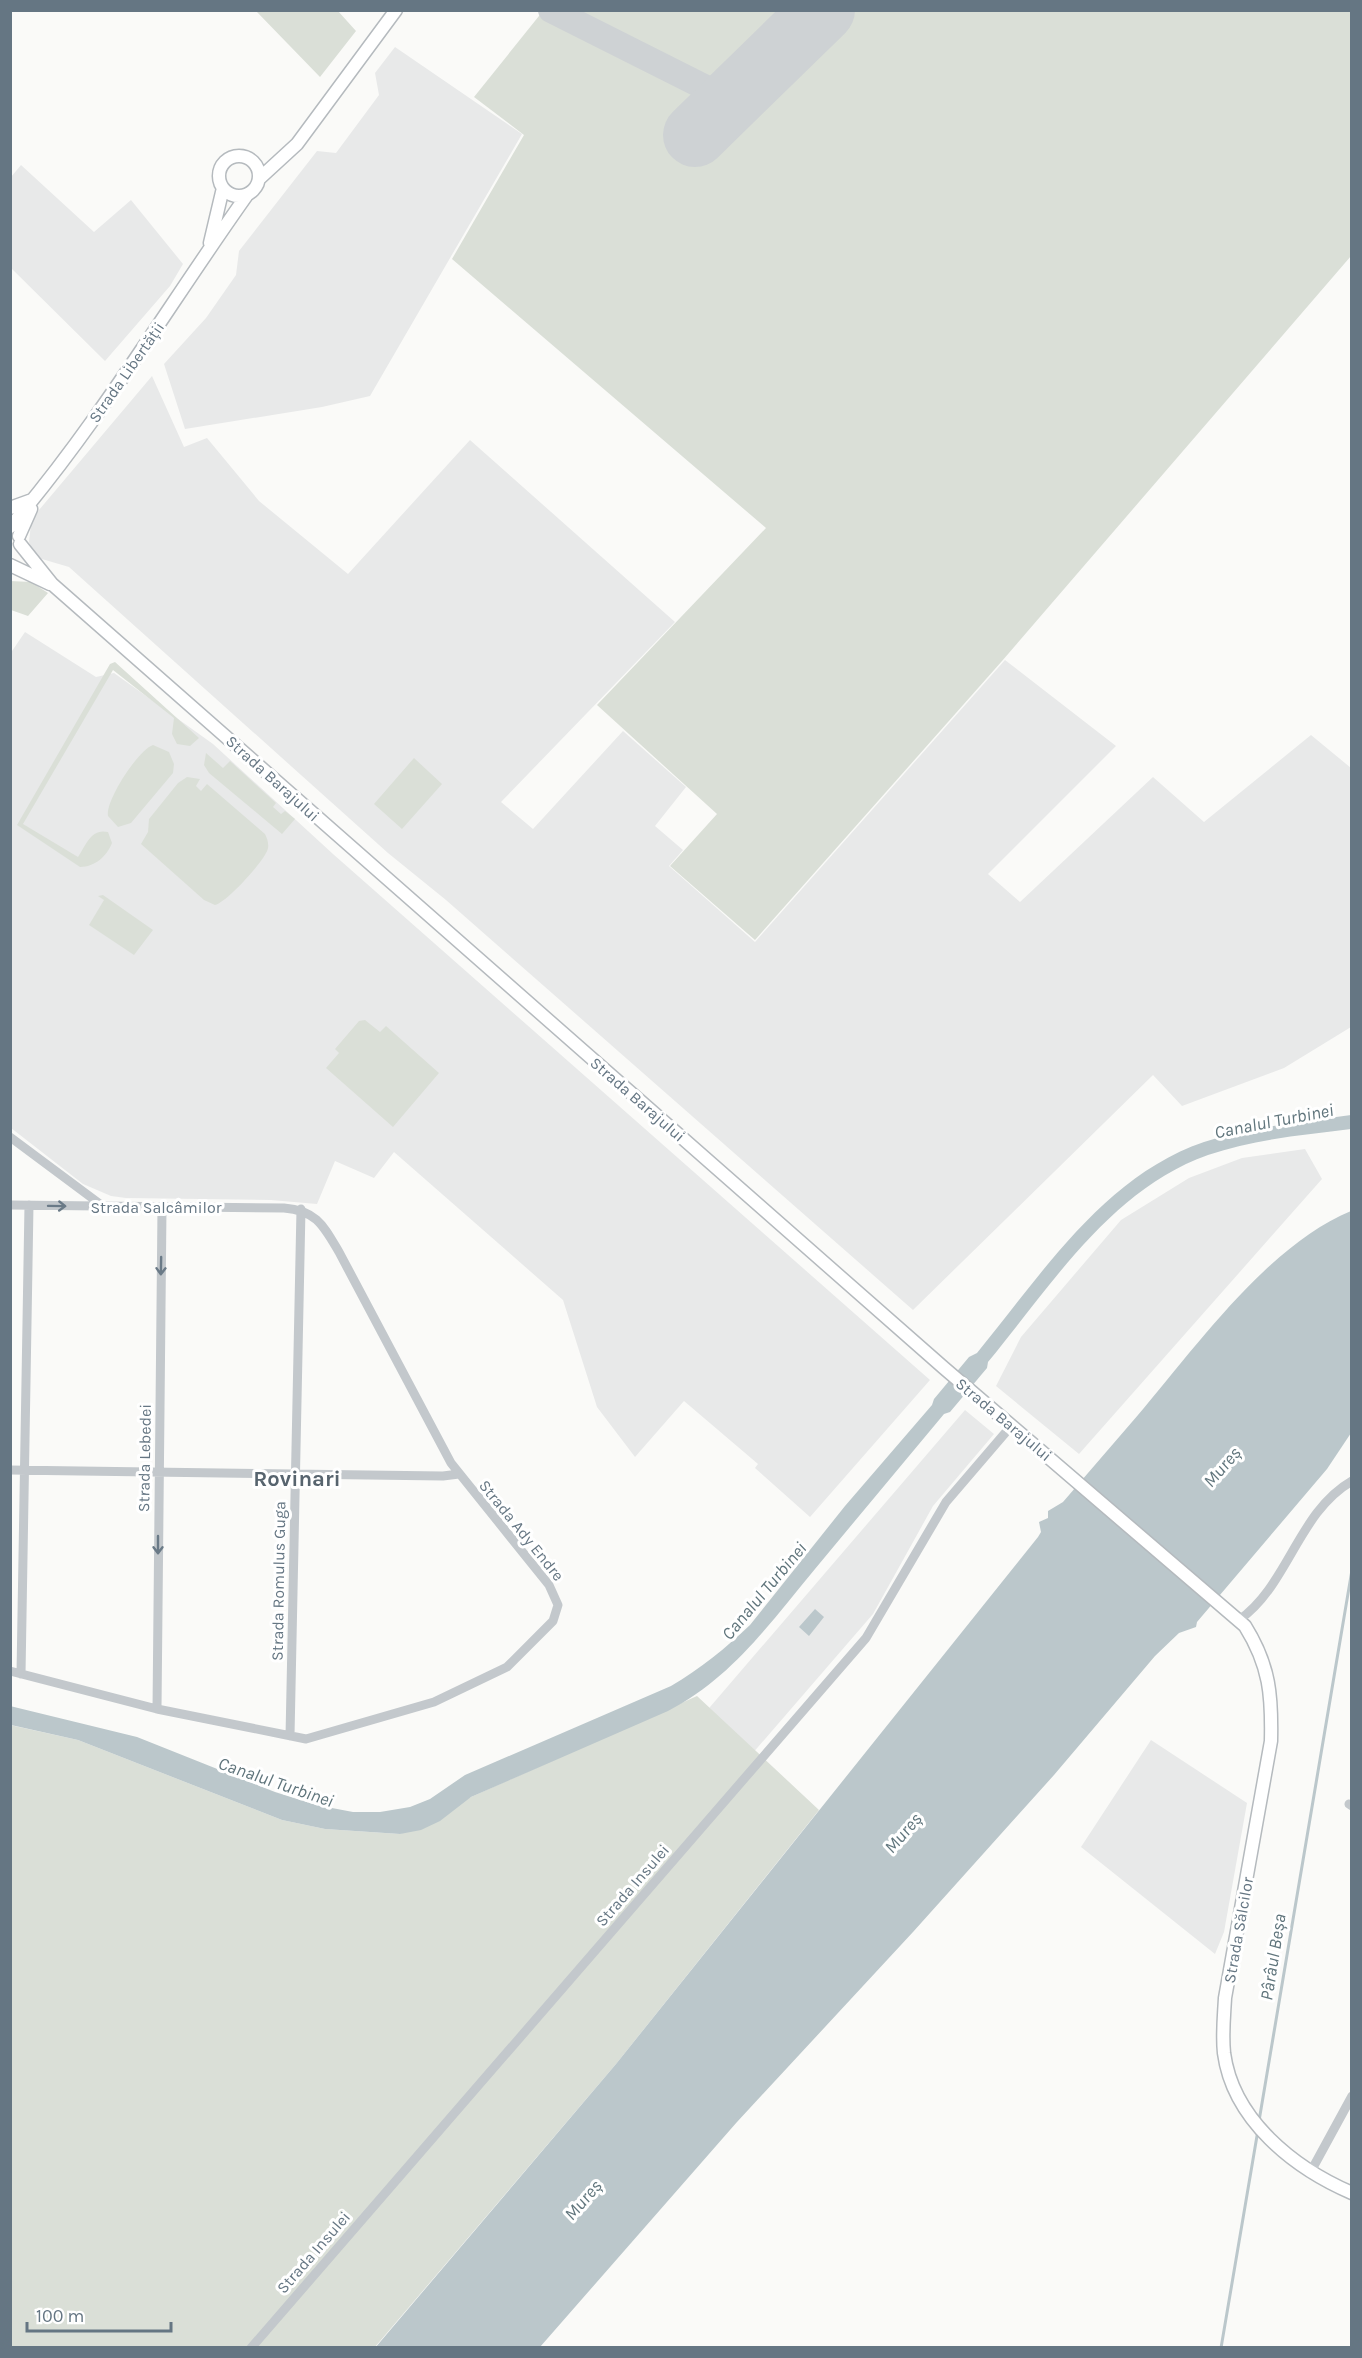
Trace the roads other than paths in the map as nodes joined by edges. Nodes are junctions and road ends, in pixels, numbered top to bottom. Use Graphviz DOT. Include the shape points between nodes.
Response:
graph roads {
  1 [pos="396,10"];
  2 [pos="294,147"];
  3 [pos="246,156"];
  4 [pos="260,178"];
  5 [pos="223,188"];
  6 [pos="247,195"];
  7 [pos="209,249"];
  8 [pos="37,495"];
  9 [pos="10,508"];
  10 [pos="15,534"];
  11 [pos="10,564"];
  12 [pos="10,574"];
  13 [pos="29,574"];
  14 [pos="51,584"];
  15 [pos="10,1137"];
  16 [pos="10,1205"];
  17 [pos="28,1205"];
  18 [pos="104,1207"];
  19 [pos="162,1208"];
  20 [pos="302,1209"];
  21 [pos="1012,1425"];
  22 [pos="10,1470"];
  23 [pos="25,1471"];
  24 [pos="158,1473"];
  25 [pos="294,1474"];
  26 [pos="459,1474"];
  27 [pos="1350,1482"];
  28 [pos="1239,1620"];
  29 [pos="10,1671"];
  30 [pos="21,1674"];
  31 [pos="157,1709"];
  32 [pos="290,1736"];
  33 [pos="1352,2097"];
  34 [pos="1310,2173"];
  35 [pos="1352,2193"];
  36 [pos="251,2348"];
  1 -- 2 [label="main road"];
  2 -- 3 [label="main road" via="266,159"];
  2 -- 4 [label="main road"];
  3 -- 4 [label="main road" via="259,169"];
  3 -- 5 [label="main road" via="235,156 222,165 219,179"];
  4 -- 6 [label="main road" via="254,191"];
  5 -- 6 [label="main road" via="230,194"];
  5 -- 7 [label="main road, Strada Libertății"];
  6 -- 7 [label="main road, Strada Libertății"];
  7 -- 8 [label="main road, Strada Libertății" via="146,347"];
  8 -- 9 [label="main road"];
  8 -- 10 [label="main road, Strada Libertății"];
  10 -- 11 [label="main road, Strada Libertății" via="18,559"];
  10 -- 14 [label="main road, Strada Barajului"];
  11 -- 13 [label="main road, Strada Barajului"];
  12 -- 13 [label="main road"];
  13 -- 14 [label="main road, Strada Barajului"];
  14 -- 21 [label="main road, Strada Barajului"];
  15 -- 18 [label="street"];
  16 -- 17 [label="street, Strada Salcâmilor"];
  17 -- 18 [label="street, Strada Salcâmilor, one-way"];
  17 -- 23 [label="street"];
  18 -- 19 [label="street, Strada Salcâmilor"];
  19 -- 20 [label="street, Strada Salcâmilor"];
  19 -- 24 [label="street, Strada Lebedei, one-way"];
  20 -- 25 [label="street, Strada Romulus Guga"];
  20 -- 26 [label="street, Strada Ady Endre" via="326,1228"];
  21 -- 28 [label="main road, Strada Barajului"];
  21 -- 36 [label="street, Strada Insulei" via="946,1502 866,1638"];
  22 -- 23 [label="street"];
  23 -- 24 [label="street"];
  23 -- 30 [label="street"];
  24 -- 25 [label="street"];
  24 -- 31 [label="street, Strada Lebedei, one-way"];
  25 -- 26 [label="street"];
  25 -- 32 [label="street, Strada Romulus Guga"];
  26 -- 32 [label="street, Strada Ady Endre" via="554,1592 558,1611 553,1621 507,1667 462,1691 312,1738"];
  27 -- 28 [label="street" via="1322,1507 1260,1601"];
  28 -- 34 [label="main road, Strada Sălcilor" via="1264,1661 1272,1708 1271,1742 1226,1998 1224,2055 1238,2094 1255,2121 1276,2146"];
  29 -- 30 [label="street, Strada Ady Endre"];
  30 -- 31 [label="street, Strada Ady Endre"];
  31 -- 32 [label="street, Strada Ady Endre"];
  33 -- 34 [label="street"];
  34 -- 35 [label="main road, Strada Sălcilor"];
}
